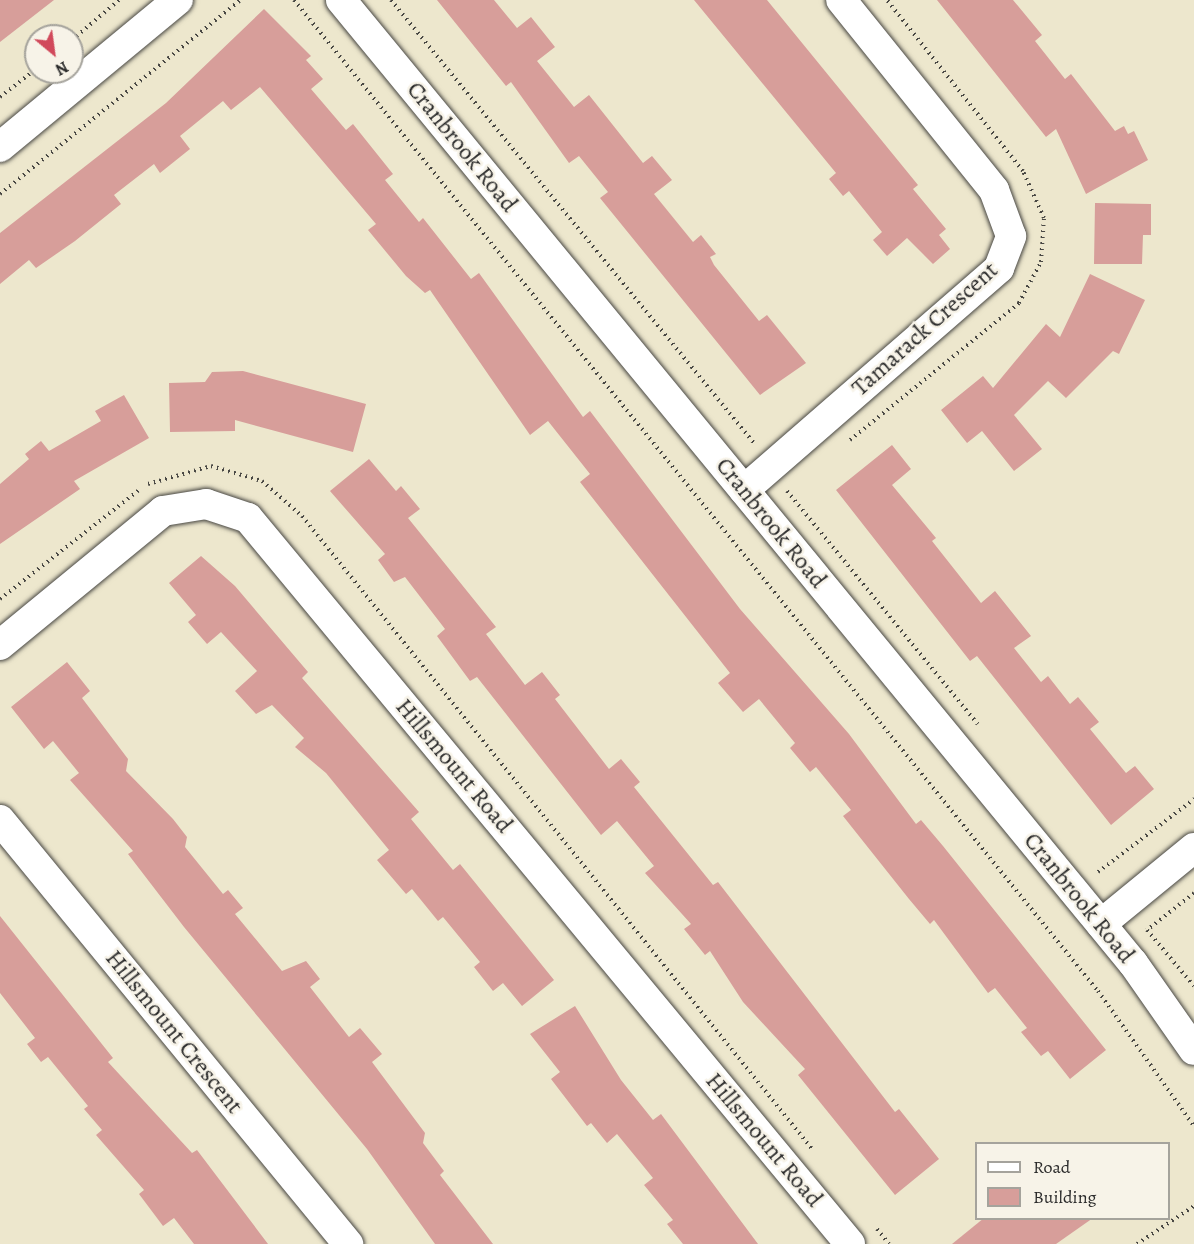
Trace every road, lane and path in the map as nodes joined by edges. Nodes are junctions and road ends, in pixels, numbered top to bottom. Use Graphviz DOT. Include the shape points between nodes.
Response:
graph roads {
  1 [pos="119,0"];
  2 [pos="178,0"];
  3 [pos="240,0"];
  4 [pos="294,0"];
  5 [pos="341,0"];
  6 [pos="391,0"];
  7 [pos="842,0"];
  8 [pos="887,0"];
  9 [pos="84,30"];
  10 [pos="24,78"];
  11 [pos="0,97"];
  12 [pos="0,147"];
  13 [pos="0,194"];
  14 [pos="841,446"];
  15 [pos="759,448"];
  16 [pos="795,483"];
  17 [pos="744,490"];
  18 [pos="0,645"];
  19 [pos="980,728"];
  20 [pos="1194,799"];
  21 [pos="0,820"];
  22 [pos="1194,848"];
  23 [pos="1092,865"];
  24 [pos="1194,893"];
  25 [pos="1101,924"];
  26 [pos="1194,986"];
  27 [pos="1194,1050"];
  28 [pos="1194,1126"];
  29 [pos="1194,1206"];
  30 [pos="348,1244"];
  31 [pos="850,1244"];
  32 [pos="1137,1244"];
  1 -- 9 [label="path"];
  2 -- 12 [label="street"];
  3 -- 13 [label="path"];
  4 -- 28 [label="path" via="1098,991"];
  5 -- 17 [label="street, Cranbrook Road"];
  6 -- 15 [label="path"];
  7 -- 17 [label="street, Tamarack Crescent" via="994,190 1011,236 999,268"];
  8 -- 14 [label="path" via="1023,171 1044,218 1041,262 1019,303"];
  10 -- 11 [label="path"];
  16 -- 19 [label="path" via="786,490"];
  17 -- 25 [label="street, Cranbrook Road"];
  18 -- 31 [label="street, Hillsmount Road" via="164,511 206,504 248,518"];
  20 -- 23 [label="path" via="1100,874"];
  21 -- 30 [label="street, Hillsmount Crescent"];
  22 -- 25 [label="street"];
  24 -- 26 [label="path" via="1148,930"];
  25 -- 27 [label="street, Cranbrook Road"];
  29 -- 32 [label="path"];
}
